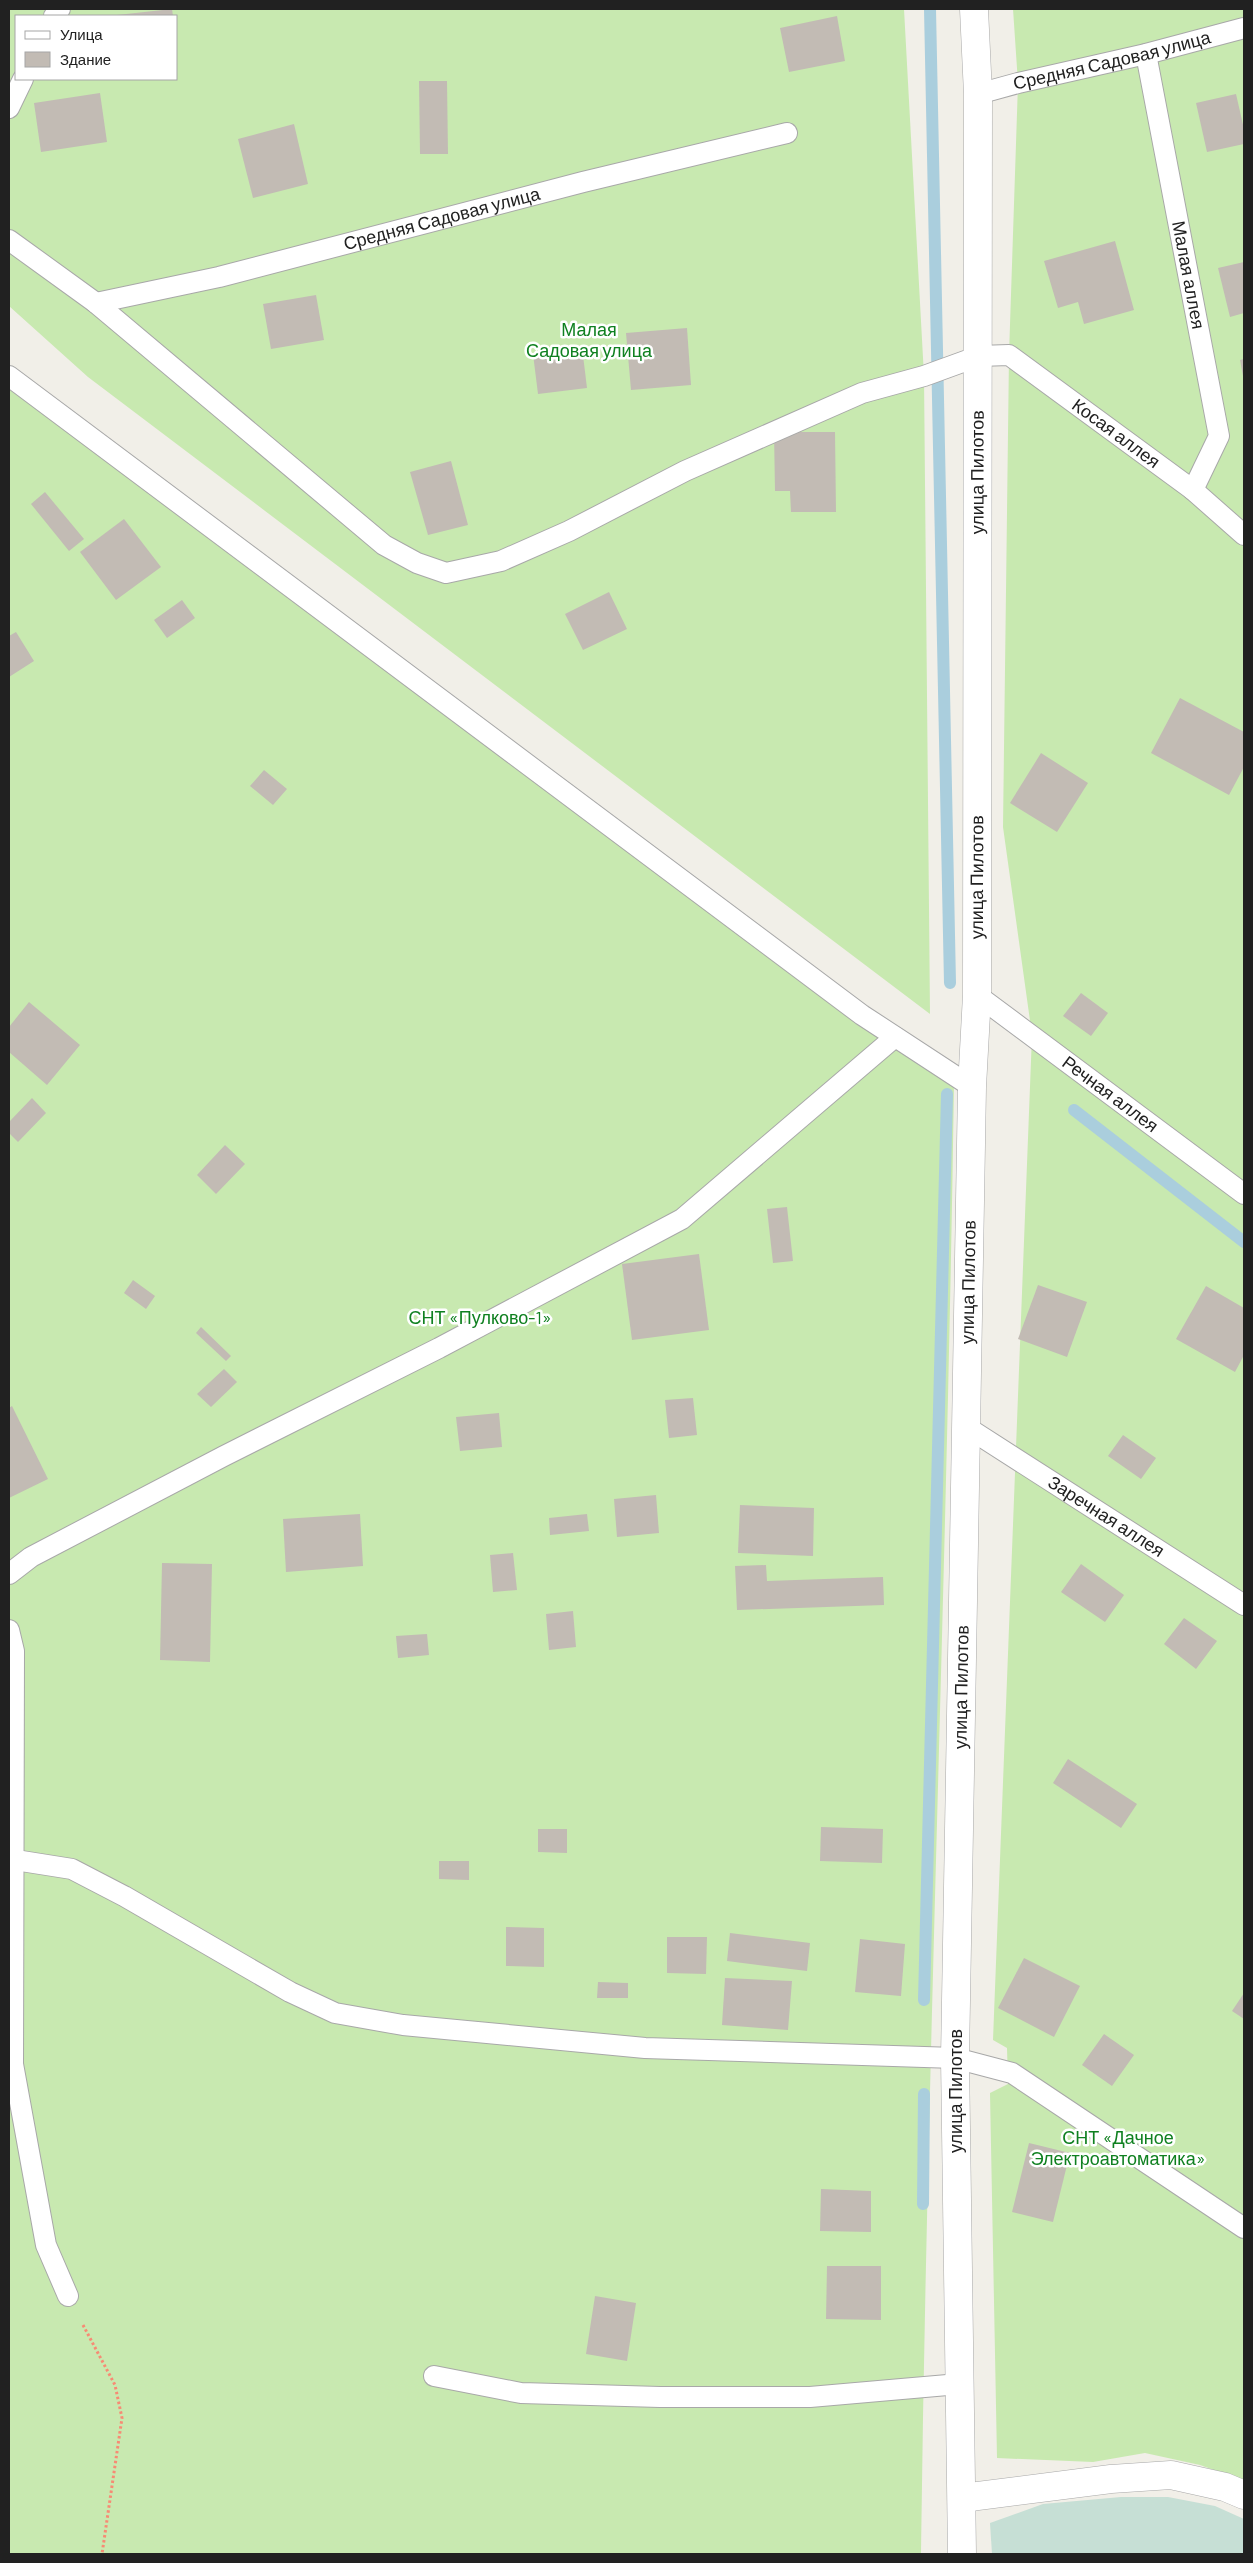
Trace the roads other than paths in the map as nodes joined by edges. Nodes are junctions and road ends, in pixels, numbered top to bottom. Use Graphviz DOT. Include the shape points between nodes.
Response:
graph roads {
  1 [pos="974,9"];
  2 [pos="1244,28"];
  3 [pos="1146,54"];
  4 [pos="23,80"];
  5 [pos="978,94"];
  6 [pos="9,108"];
  7 [pos="787,134"];
  8 [pos="9,240"];
  9 [pos="96,303"];
  10 [pos="979,356"];
  11 [pos="9,376"];
  12 [pos="1193,490"];
  13 [pos="1244,535"];
  14 [pos="977,995"];
  15 [pos="895,1037"];
  16 [pos="972,1086"];
  17 [pos="1244,1194"];
  18 [pos="968,1428"];
  19 [pos="9,1574"];
  20 [pos="1244,1605"];
  21 [pos="9,1630"];
  22 [pos="12,1859"];
  23 [pos="955,2058"];
  24 [pos="1244,2228"];
  25 [pos="68,2296"];
  26 [pos="434,2376"];
  27 [pos="959,2384"];
  28 [pos="1244,2495"];
  29 [pos="962,2498"];
  30 [pos="962,2554"];
  1 -- 5 [label="street, улица Пилотов"];
  2 -- 3 [label="lane, Средняя Садовая улица"];
  3 -- 5 [label="lane, Средняя Садовая улица"];
  3 -- 12 [label="lane, Малая аллея" via="1219,436"];
  4 -- 6 [label="lane"];
  5 -- 10 [label="street, улица Пилотов"];
  7 -- 9 [label="lane, Средняя Садовая улица" via="583,182 219,277"];
  8 -- 9 [label="lane"];
  9 -- 10 [label="lane" via="384,545 417,564 446,572 501,561 569,531 685,471 862,393"];
  10 -- 12 [label="lane, Косая аллея" via="1008,355"];
  10 -- 14 [label="street, улица Пилотов"];
  11 -- 15 [label="lane"];
  12 -- 13 [label="lane, Косая аллея"];
  14 -- 16 [label="street, улица Пилотов"];
  14 -- 17 [label="lane, Речная аллея"];
  15 -- 16 [label="lane"];
  15 -- 19 [label="lane" via="682,1219 439,1348 31,1557"];
  16 -- 18 [label="street, улица Пилотов"];
  18 -- 20 [label="lane, Заречная аллея"];
  18 -- 23 [label="street, улица Пилотов"];
  21 -- 22 [label="lane" via="14,1651"];
  22 -- 23 [label="lane" via="72,1869 290,1992 335,2013 403,2025 645,2048"];
  22 -- 25 [label="lane" via="13,2064 46,2244"];
  23 -- 24 [label="lane" via="1012,2073"];
  23 -- 27 [label="street, улица Пилотов"];
  26 -- 27 [label="lane" via="521,2393 660,2397 810,2397"];
  27 -- 29 [label="street, улица Пилотов"];
  28 -- 29 [label="street" via="1226,2487 1171,2475 1111,2479"];
  29 -- 30 [label="street, улица Пилотов"];
}
